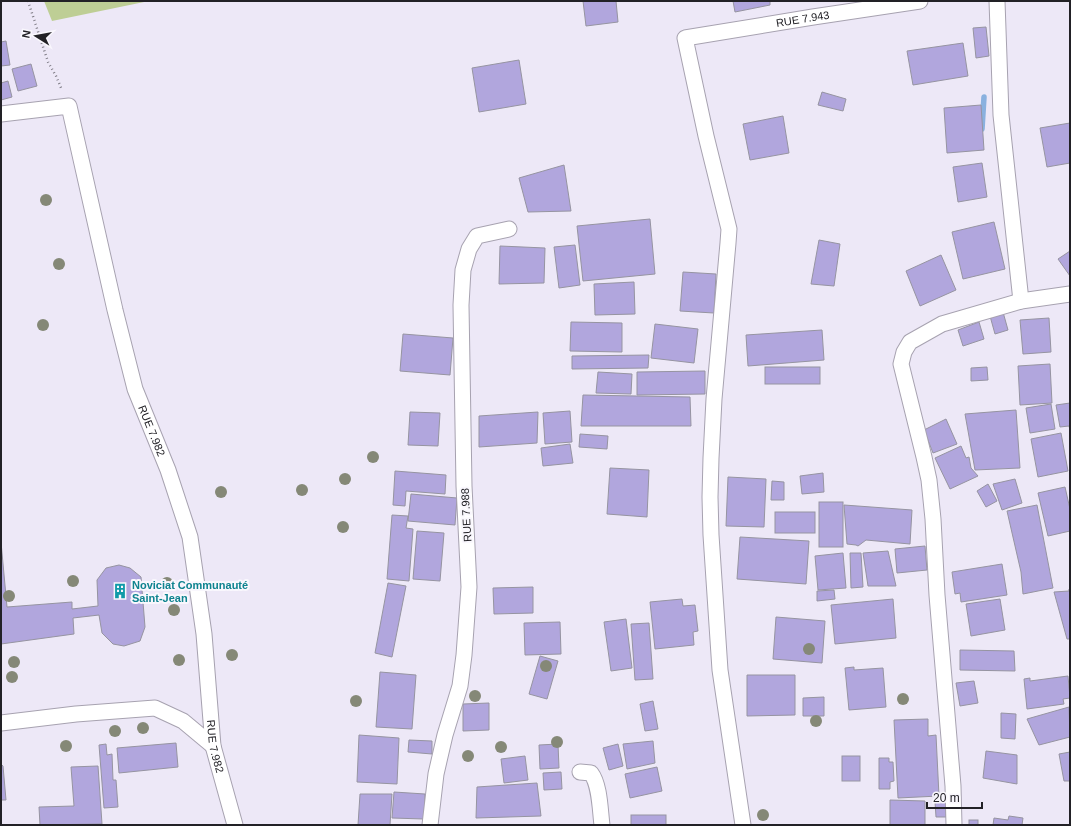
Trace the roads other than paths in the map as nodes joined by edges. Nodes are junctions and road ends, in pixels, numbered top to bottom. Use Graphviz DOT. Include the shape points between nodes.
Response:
graph roads {
  1 [pos="920,1"];
  2 [pos="997,1"];
  3 [pos="1,114"];
  4 [pos="509,230"];
  5 [pos="1070,294"];
  6 [pos="1021,302"];
  7 [pos="1,723"];
  8 [pos="213,746"];
  9 [pos="580,772"];
  10 [pos="235,825"];
  11 [pos="430,825"];
  12 [pos="602,825"];
  13 [pos="743,825"];
  14 [pos="954,825"];
  1 -- 13 [label="street, RUE 7.943" via="685,38 729,229 714,399 710,504 720,670"];
  2 -- 6 [label="street" via="1001,115"];
  3 -- 8 [label="street, RUE 7.982" via="70,106 135,389 168,470 190,537 204,634"];
  4 -- 11 [label="street, RUE 7.988" via="477,236 463,270 462,384 469,587 460,686 436,774"];
  5 -- 6 [label="street"];
  6 -- 14 [label="street" via="942,324 910,342 904,352 902,364 929,480 954,786"];
  7 -- 8 [label="street" via="154,708 183,721"];
  8 -- 10 [label="street, RUE 7.982"];
  9 -- 12 [label="street" via="591,773 594,777"];
}
